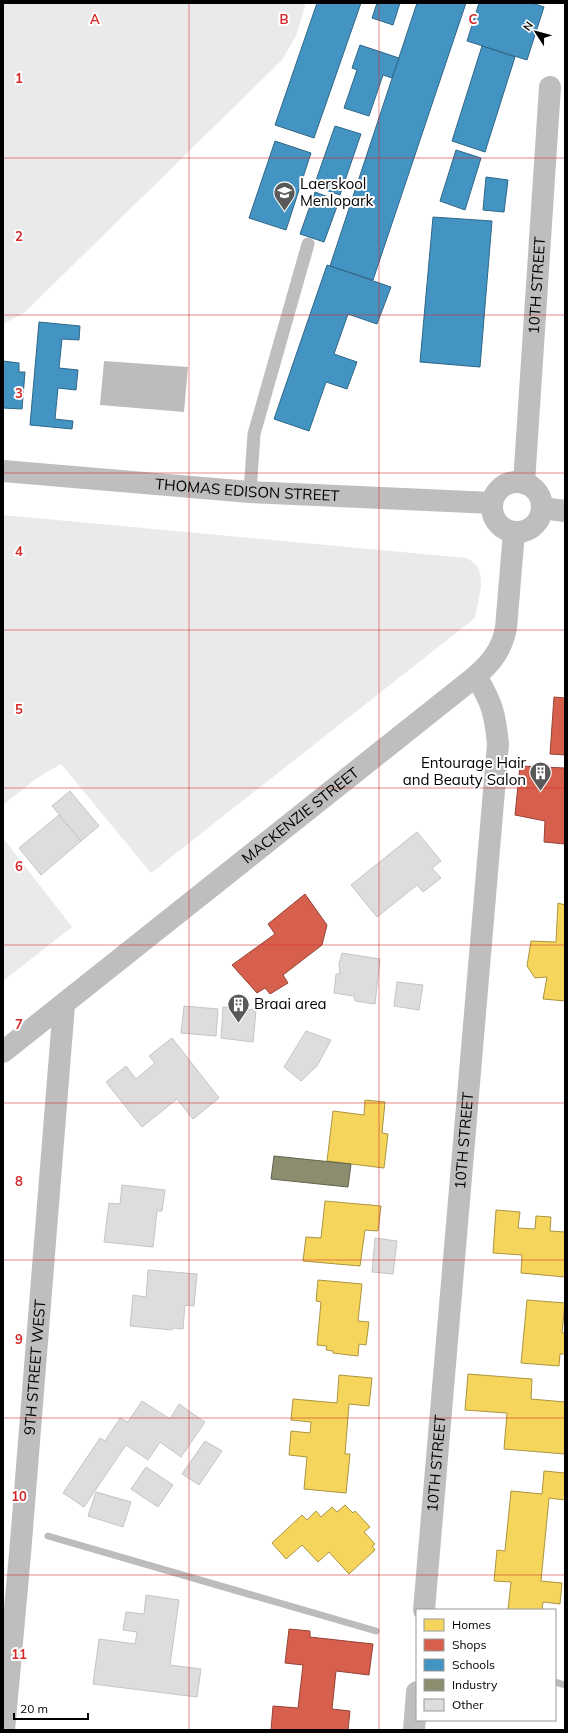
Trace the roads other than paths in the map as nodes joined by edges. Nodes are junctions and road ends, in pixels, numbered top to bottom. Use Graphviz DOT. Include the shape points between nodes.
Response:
graph roads {
  1 [pos="550,87"];
  2 [pos="308,244"];
  3 [pos="3,471"];
  4 [pos="524,483"];
  5 [pos="250,492"];
  6 [pos="492,503"];
  7 [pos="542,508"];
  8 [pos="565,511"];
  9 [pos="514,532"];
  10 [pos="476,676"];
  11 [pos="64,1005"];
  12 [pos="3,1052"];
  13 [pos="424,1609"];
  14 [pos="416,1705"];
  15 [pos="4,1730"];
  16 [pos="414,1730"];
  1 -- 4 [label="street, 10TH STREET"];
  2 -- 5 [label="lane" via="254,434"];
  3 -- 5 [label="street, THOMAS EDISON STREET"];
  4 -- 6 [label="street" via="508,483 498,491"];
  4 -- 7 [label="street" via="532,486 537,492"];
  5 -- 6 [label="street, THOMAS EDISON STREET"];
  6 -- 9 [label="street" via="495,518 506,529"];
  7 -- 8 [label="street"];
  7 -- 9 [label="street" via="533,526"];
  9 -- 10 [label="street, MACKENZIE STREET" via="504,640 491,663"];
  10 -- 11 [label="street, MACKENZIE STREET"];
  10 -- 13 [label="street, 10TH STREET" via="494,714 498,744"];
  11 -- 12 [label="street, MACKENZIE STREET"];
  11 -- 15 [label="street, 9TH STREET WEST"];
  14 -- 16 [label="street"];
}
